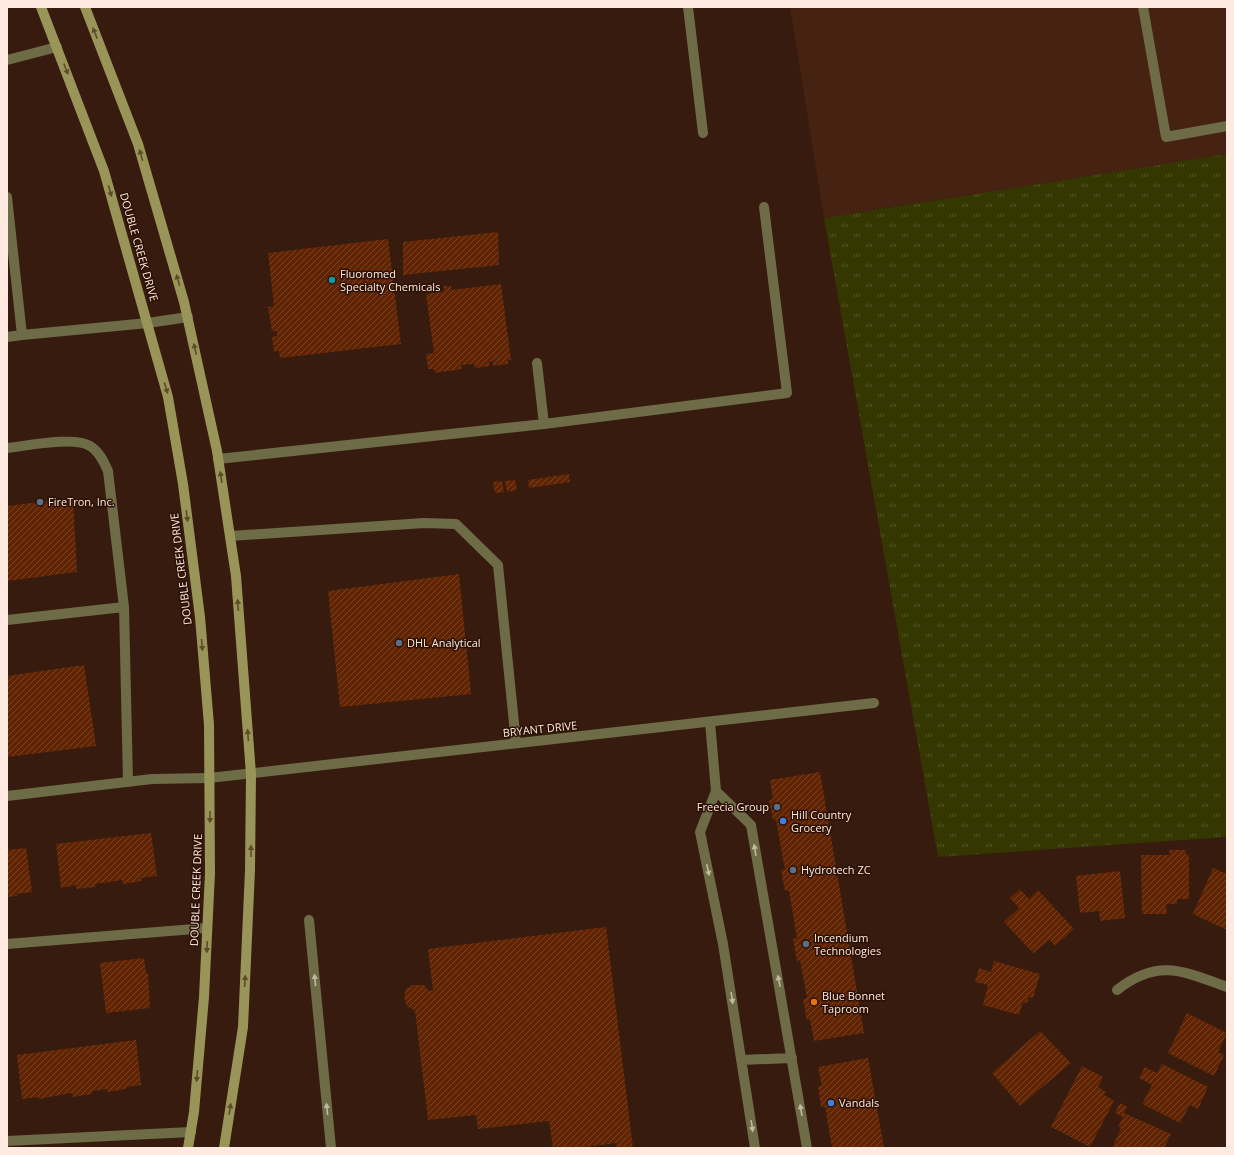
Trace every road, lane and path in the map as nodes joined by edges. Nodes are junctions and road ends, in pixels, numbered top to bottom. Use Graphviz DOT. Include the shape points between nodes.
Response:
graph roads {
  1 [pos="41,7"];
  2 [pos="85,7"];
  3 [pos="688,7"];
  4 [pos="1142,7"];
  5 [pos="57,47"];
  6 [pos="7,60"];
  7 [pos="1227,126"];
  8 [pos="703,133"];
  9 [pos="7,197"];
  10 [pos="764,207"];
  11 [pos="188,317"];
  12 [pos="148,323"];
  13 [pos="22,335"];
  14 [pos="7,337"];
  15 [pos="537,363"];
  16 [pos="544,424"];
  17 [pos="7,448"];
  18 [pos="218,459"];
  19 [pos="230,536"];
  20 [pos="124,607"];
  21 [pos="7,620"];
  22 [pos="874,703"];
  23 [pos="710,722"];
  24 [pos="516,743"];
  25 [pos="251,774"];
  26 [pos="209,778"];
  27 [pos="128,782"];
  28 [pos="716,791"];
  29 [pos="7,796"];
  30 [pos="309,920"];
  31 [pos="207,928"];
  32 [pos="7,944"];
  33 [pos="1227,987"];
  34 [pos="1117,990"];
  35 [pos="792,1058"];
  36 [pos="742,1060"];
  37 [pos="191,1132"];
  38 [pos="7,1140"];
  39 [pos="188,1148"];
  40 [pos="224,1148"];
  41 [pos="331,1148"];
  42 [pos="755,1148"];
  43 [pos="807,1148"];
  1 -- 5 [label="street, DOUBLE CREEK DRIVE"];
  11 -- 2 [label="street, one-way" via="138,144"];
  3 -- 8 [label="street"];
  4 -- 7 [label="street" via="1166,136"];
  5 -- 6 [label="street"];
  5 -- 12 [label="street, DOUBLE CREEK DRIVE, one-way" via="104,171"];
  9 -- 13 [label="street"];
  10 -- 16 [label="street" via="787,394"];
  11 -- 12 [label="street"];
  18 -- 11 [label="street, one-way"];
  12 -- 13 [label="street"];
  12 -- 26 [label="street, DOUBLE CREEK DRIVE, one-way" via="168,397 183,484 209,725"];
  13 -- 14 [label="street"];
  15 -- 16 [label="street"];
  16 -- 18 [label="street"];
  17 -- 20 [label="street" via="61,442 76,443 90,445 101,456 108,471"];
  19 -- 18 [label="street, one-way"];
  19 -- 24 [label="street" via="424,523 456,524 498,565"];
  25 -- 19 [label="street, one-way" via="236,576"];
  20 -- 21 [label="street"];
  20 -- 27 [label="street"];
  22 -- 23 [label="street, BRYANT DRIVE"];
  23 -- 24 [label="street, BRYANT DRIVE"];
  23 -- 28 [label="street"];
  24 -- 25 [label="street, BRYANT DRIVE"];
  25 -- 26 [label="street, BRYANT DRIVE"];
  40 -- 25 [label="street, one-way" via="243,1027 250,870"];
  26 -- 27 [label="street, BRYANT DRIVE"];
  26 -- 31 [label="street, DOUBLE CREEK DRIVE, one-way" via="210,873"];
  27 -- 29 [label="street, BRYANT DRIVE"];
  35 -- 28 [label="street, one-way" via="751,825"];
  28 -- 36 [label="street, one-way" via="700,832 723,944"];
  41 -- 30 [label="street, one-way"];
  31 -- 32 [label="street"];
  31 -- 37 [label="street, DOUBLE CREEK DRIVE, one-way" via="204,997"];
  33 -- 34 [label="street" via="1188,973 1160,970 1132,978"];
  35 -- 36 [label="street"];
  43 -- 35 [label="street, one-way"];
  36 -- 42 [label="street, one-way"];
  37 -- 38 [label="street"];
  37 -- 39 [label="street, DOUBLE CREEK DRIVE"];
}
